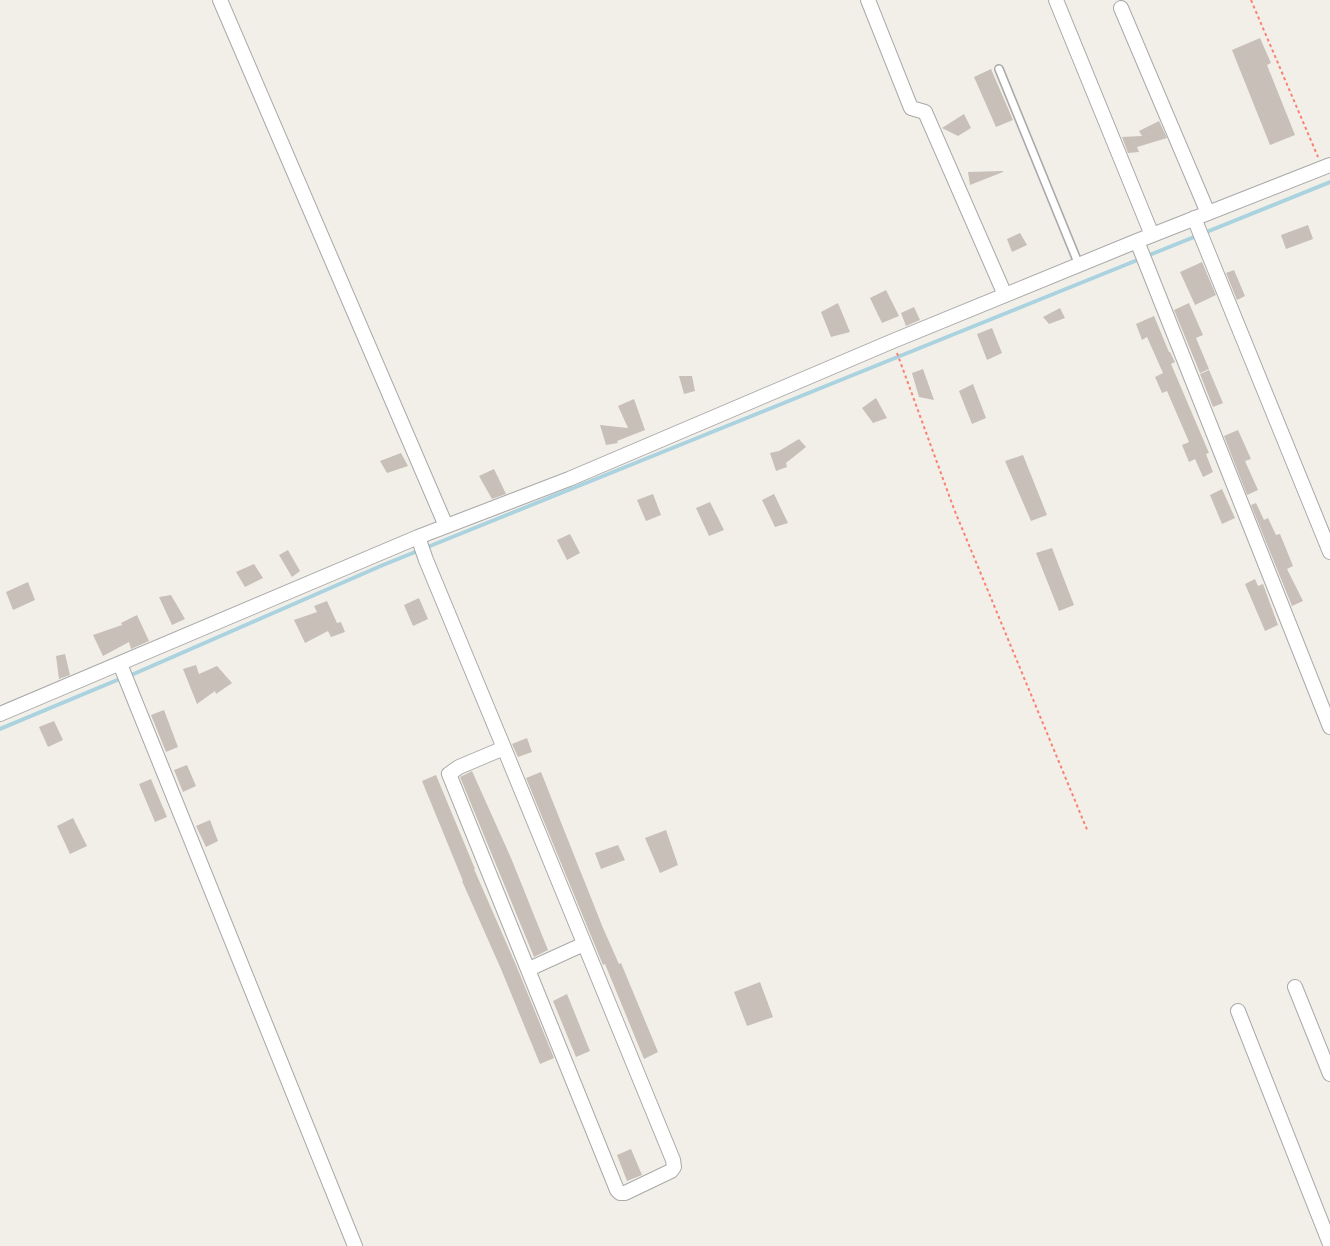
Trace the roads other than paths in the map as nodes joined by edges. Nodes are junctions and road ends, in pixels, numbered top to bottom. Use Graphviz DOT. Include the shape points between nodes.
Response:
graph roads {
  1 [pos="220,0"];
  2 [pos="868,0"];
  3 [pos="1056,0"];
  4 [pos="1121,9"];
  5 [pos="999,69"];
  6 [pos="1327,167"];
  7 [pos="1200,219"];
  8 [pos="1152,235"];
  9 [pos="1138,244"];
  10 [pos="1079,265"];
  11 [pos="1005,295"];
  12 [pos="446,526"];
  13 [pos="419,539"];
  14 [pos="1330,552"];
  15 [pos="121,667"];
  16 [pos="0,714"];
  17 [pos="1330,727"];
  18 [pos="504,748"];
  19 [pos="584,944"];
  20 [pos="529,969"];
  21 [pos="1295,987"];
  22 [pos="1238,1011"];
  23 [pos="1330,1074"];
  24 [pos="1330,1244"];
  25 [pos="356,1246"];
  1 -- 12 [label="street"];
  2 -- 11 [label="street" via="911,108 925,112"];
  3 -- 8 [label="street"];
  4 -- 7 [label="street"];
  5 -- 10 [label="lane"];
  6 -- 7 [label="street"];
  7 -- 8 [label="street"];
  7 -- 14 [label="street" via="1204,242"];
  8 -- 9 [label="street"];
  9 -- 10 [label="street"];
  9 -- 17 [label="street"];
  10 -- 11 [label="street"];
  11 -- 12 [label="street" via="569,479"];
  12 -- 13 [label="street"];
  13 -- 15 [label="street"];
  13 -- 18 [label="street"];
  15 -- 16 [label="street"];
  15 -- 25 [label="street"];
  18 -- 19 [label="street"];
  18 -- 20 [label="street" via="449,774"];
  19 -- 20 [label="street"];
  19 -- 20 [label="street" via="674,1167 625,1193 617,1190"];
  21 -- 23 [label="street"];
  22 -- 24 [label="street"];
}
